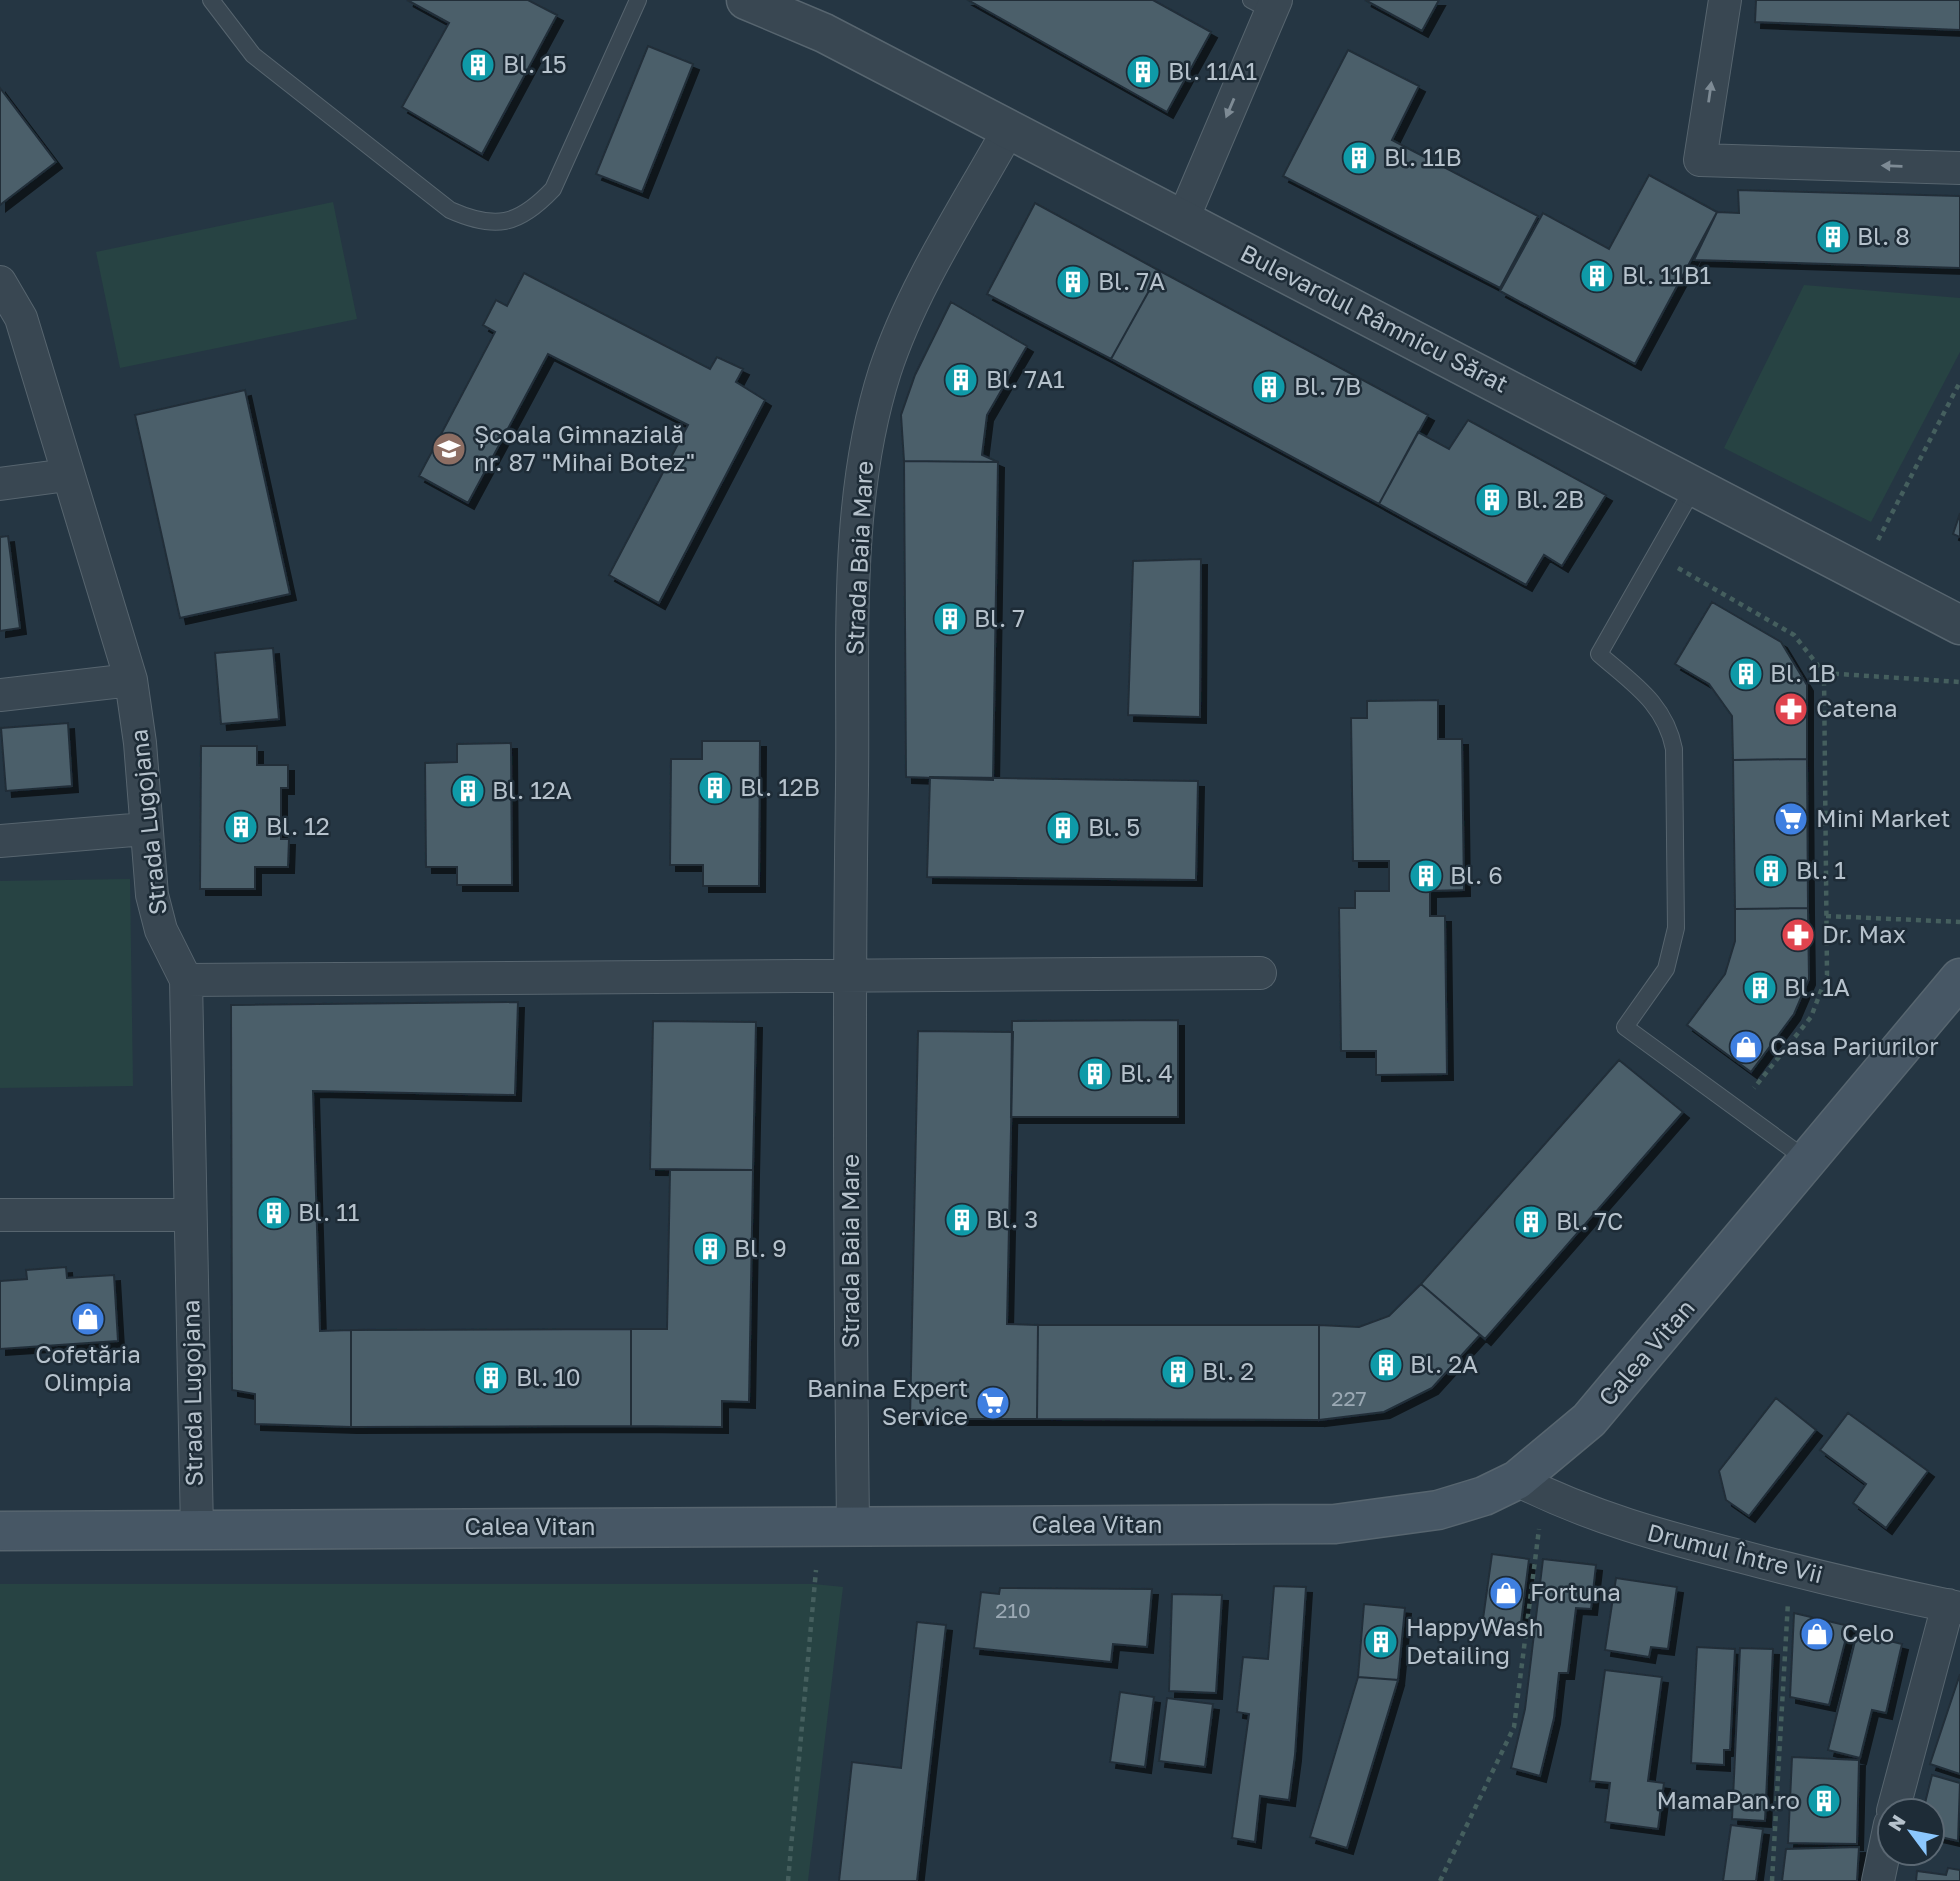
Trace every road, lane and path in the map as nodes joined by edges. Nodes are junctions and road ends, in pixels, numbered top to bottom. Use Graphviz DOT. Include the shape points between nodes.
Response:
graph roads {
  1 [pos="211,0"];
  2 [pos="638,0"];
  3 [pos="746,0"];
  4 [pos="1725,0"];
  5 [pos="1266,4"];
  6 [pos="796,11"];
  7 [pos="1009,129"];
  8 [pos="1960,168"];
  9 [pos="1183,219"];
  10 [pos="0,282"];
  11 [pos="1960,382"];
  12 [pos="67,475"];
  13 [pos="0,484"];
  14 [pos="1695,485"];
  15 [pos="1656,555"];
  16 [pos="1861,572"];
  17 [pos="1955,621"];
  18 [pos="1824,673"];
  19 [pos="131,680"];
  20 [pos="1960,682"];
  21 [pos="0,695"];
  22 [pos="145,829"];
  23 [pos="0,841"];
  24 [pos="1826,916"];
  25 [pos="1960,922"];
  26 [pos="1260,972"];
  27 [pos="850,977"];
  28 [pos="1960,978"];
  29 [pos="186,980"];
  30 [pos="1737,1108"];
  31 [pos="1809,1161"];
  32 [pos="190,1214"];
  33 [pos="0,1215"];
  34 [pos="1530,1487"];
  35 [pos="853,1524"];
  36 [pos="197,1530"];
  37 [pos="0,1531"];
  38 [pos="1789,1569"];
  39 [pos="816,1570"];
  40 [pos="1954,1607"];
  41 [pos="1897,1797"];
  42 [pos="788,1881"];
  43 [pos="1440,1881"];
  44 [pos="1772,1881"];
  1 -- 2 [label="lane" via="253,55 450,210 487,223 512,220 532,211 553,189"];
  3 -- 6 [label="street, Bulevardul Râmnicu Sărat"];
  8 -- 4 [label="street, one-way" via="1700,160"];
  5 -- 9 [label="street, one-way"];
  6 -- 7 [label="street, Bulevardul Râmnicu Sărat"];
  7 -- 9 [label="street, Bulevardul Râmnicu Sărat"];
  7 -- 27 [label="street, Strada Baia Mare" via="919,291 885,370 868,440 855,587"];
  9 -- 14 [label="street, Bulevardul Râmnicu Sărat"];
  10 -- 12 [label="street, Strada Lugojana" via="21,318"];
  11 -- 16 [label="path"];
  12 -- 13 [label="street"];
  12 -- 19 [label="street, Strada Lugojana"];
  14 -- 15 [label="lane"];
  14 -- 16 [label="street, Bulevardul Râmnicu Sărat"];
  15 -- 18 [label="path" via="1794,635"];
  15 -- 30 [label="lane" via="1599,654 1659,708 1670,727 1674,749 1674,940 1666,969 1625,1027"];
  16 -- 17 [label="street, Bulevardul Râmnicu Sărat"];
  18 -- 20 [label="path"];
  18 -- 24 [label="path"];
  19 -- 21 [label="street"];
  19 -- 22 [label="street, Strada Lugojana" via="141,743"];
  22 -- 23 [label="street"];
  22 -- 29 [label="street, Strada Lugojana" via="161,930"];
  24 -- 25 [label="path"];
  24 -- 30 [label="path" via="1827,975 1811,1017"];
  26 -- 27 [label="street"];
  27 -- 29 [label="street"];
  27 -- 35 [label="street, Strada Baia Mare"];
  28 -- 31 [label="main road, Calea Vitan"];
  29 -- 32 [label="street, Strada Lugojana"];
  30 -- 31 [label="lane"];
  31 -- 34 [label="main road, Calea Vitan"];
  32 -- 33 [label="street"];
  32 -- 36 [label="street, Strada Lugojana"];
  34 -- 35 [label="main road, Calea Vitan" via="1438,1510 1335,1524"];
  34 -- 38 [label="street, Drumul Între Vii" via="1630,1528"];
  34 -- 43 [label="path" via="1514,1727"];
  35 -- 36 [label="main road, Calea Vitan"];
  36 -- 37 [label="main road, Calea Vitan"];
  38 -- 40 [label="street, Drumul Între Vii"];
  38 -- 44 [label="path"];
  39 -- 42 [label="path"];
  40 -- 41 [label="street"];
}
